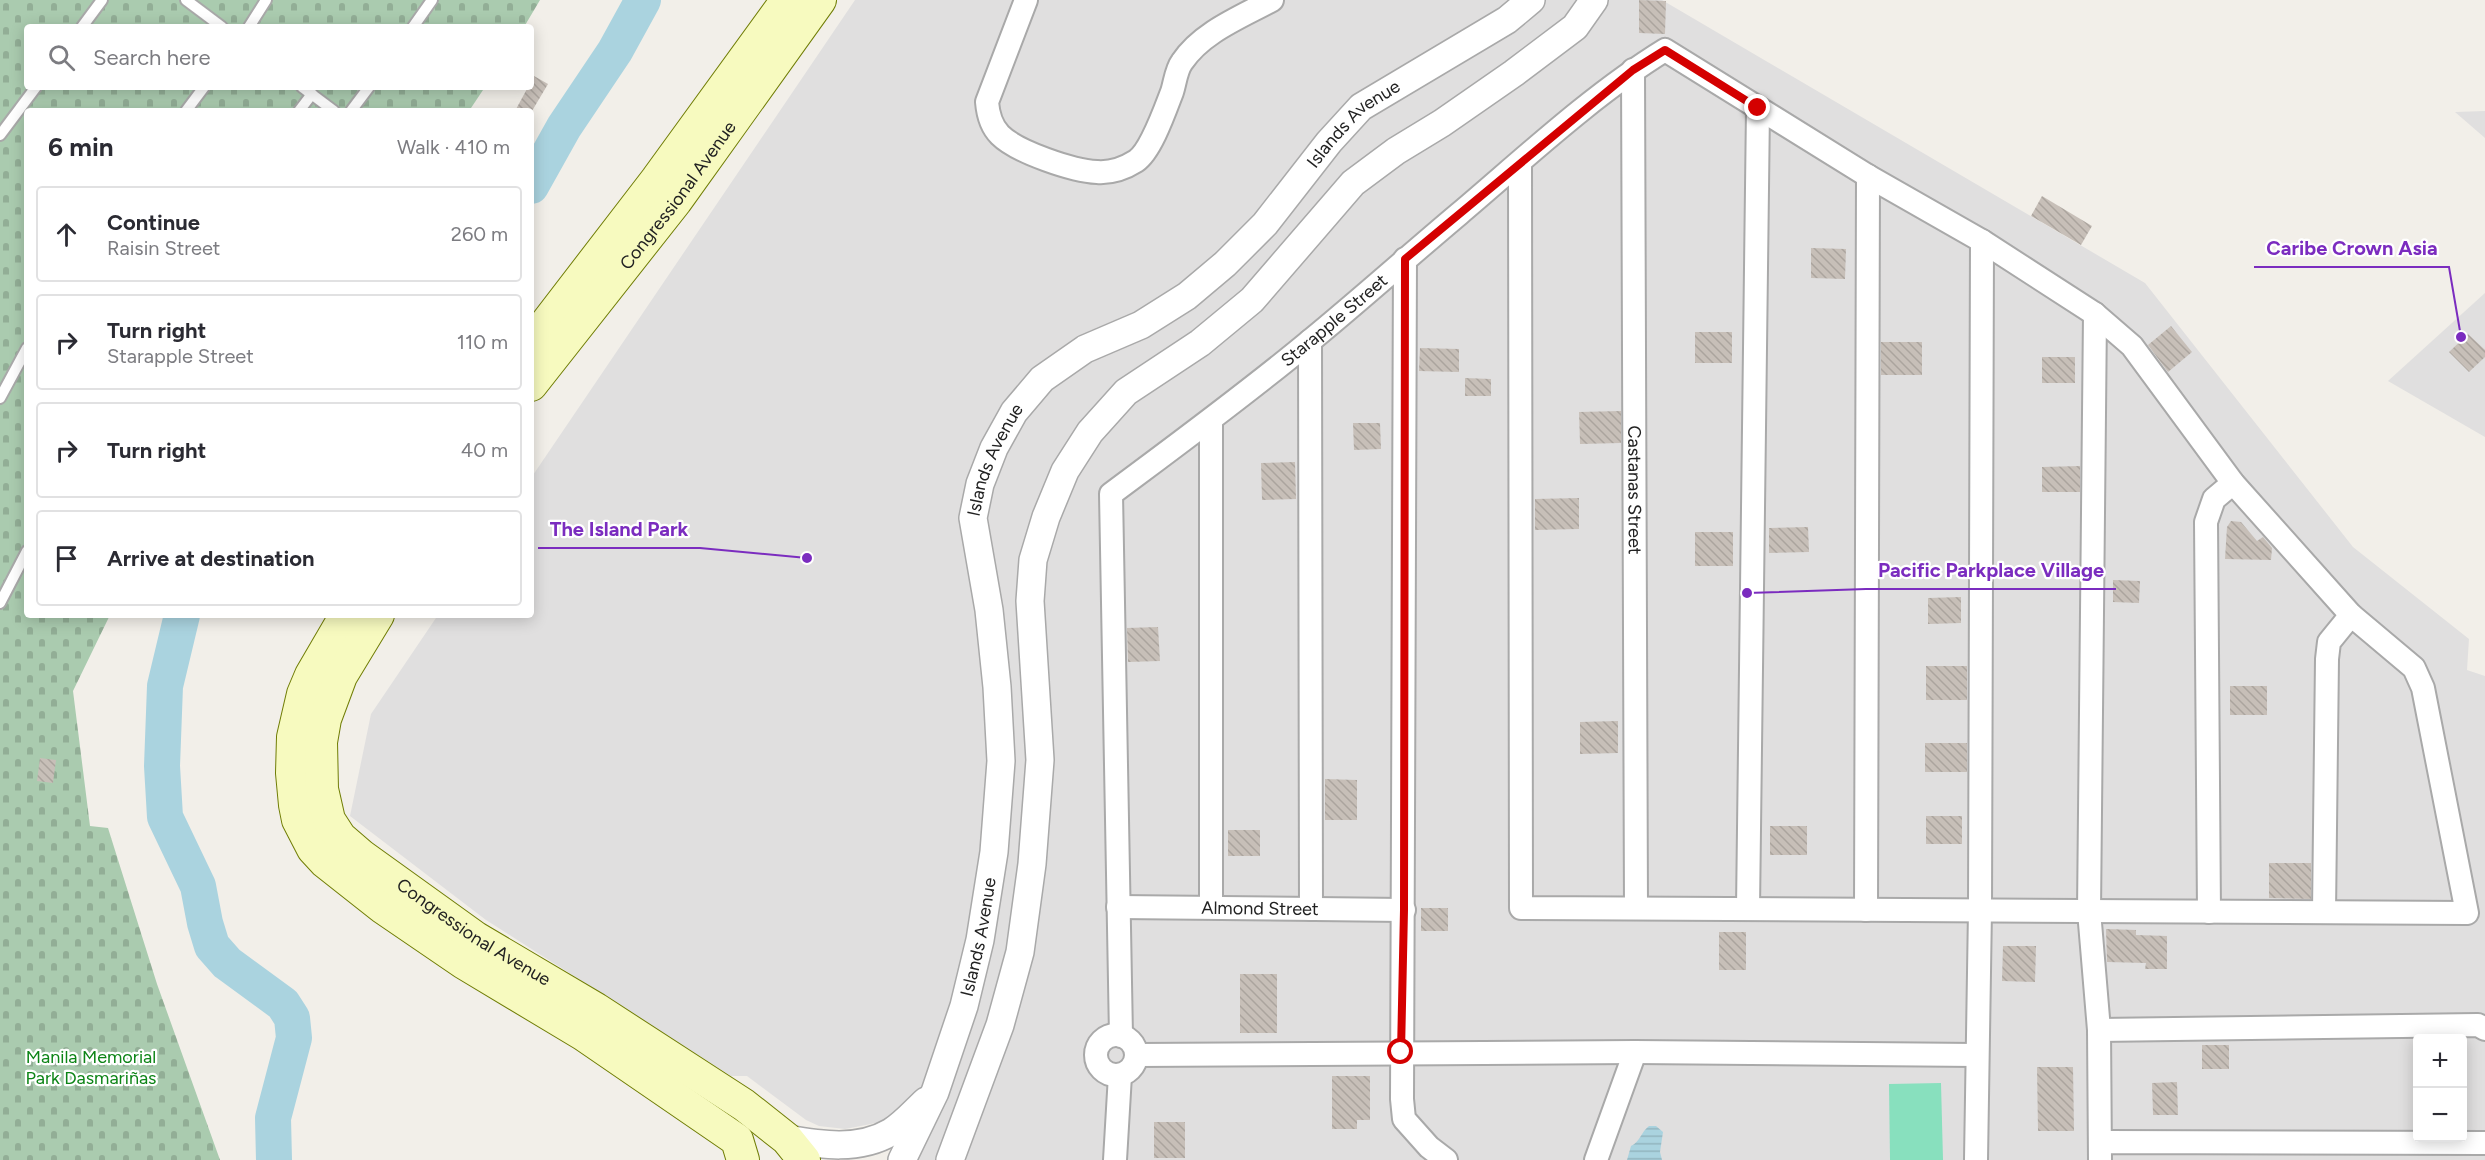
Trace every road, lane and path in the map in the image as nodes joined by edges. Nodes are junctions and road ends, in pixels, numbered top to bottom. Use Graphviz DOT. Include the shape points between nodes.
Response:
graph roads {
  1 [pos="102,0"];
  2 [pos="186,0"];
  3 [pos="266,0"];
  4 [pos="432,0"];
  5 [pos="787,0"];
  6 [pos="820,0"];
  7 [pos="1026,0"];
  8 [pos="1272,0"];
  9 [pos="1531,0"];
  10 [pos="1594,0"];
  11 [pos="84,24"];
  12 [pos="218,24"];
  13 [pos="251,24"];
  14 [pos="415,24"];
  15 [pos="1633,70"];
  16 [pos="34,90"];
  17 [pos="202,90"];
  18 [pos="307,90"];
  19 [pos="367,90"];
  20 [pos="188,108"];
  21 [pos="300,108"];
  22 [pos="330,108"];
  23 [pos="353,108"];
  24 [pos="1758,108"];
  25 [pos="0,135"];
  26 [pos="1520,163"];
  27 [pos="1868,176"];
  28 [pos="1982,241"];
  29 [pos="1405,259"];
  30 [pos="2095,314"];
  31 [pos="534,339"];
  32 [pos="1310,341"];
  33 [pos="24,354"];
  34 [pos="534,381"];
  35 [pos="0,398"];
  36 [pos="1210,420"];
  37 [pos="2233,483"];
  38 [pos="24,557"];
  39 [pos="0,603"];
  40 [pos="2351,615"];
  41 [pos="344,618"];
  42 [pos="376,618"];
  43 [pos="1040,760"];
  44 [pos="1001,761"];
  45 [pos="1118,907"];
  46 [pos="1211,907"];
  47 [pos="1311,909"];
  48 [pos="1636,909"];
  49 [pos="1748,909"];
  50 [pos="1404,910"];
  51 [pos="1866,910"];
  52 [pos="1980,910"];
  53 [pos="2089,911"];
  54 [pos="2209,912"];
  55 [pos="2324,912"];
  56 [pos="2485,1029"];
  57 [pos="2099,1030"];
  58 [pos="1120,1035"];
  59 [pos="1401,1052"];
  60 [pos="1635,1052"];
  61 [pos="1137,1054"];
  62 [pos="1977,1055"];
  63 [pos="1120,1075"];
  64 [pos="935,1092"];
  65 [pos="2485,1143"];
  66 [pos="795,1149"];
  67 [pos="2100,1152"];
  68 [pos="745,1153"];
  69 [pos="902,1160"];
  70 [pos="950,1160"];
  71 [pos="1115,1160"];
  72 [pos="1446,1160"];
  73 [pos="1596,1160"];
  74 [pos="1976,1160"];
  1 -- 11 [label="lane"];
  2 -- 12 [label="lane"];
  3 -- 13 [label="lane"];
  4 -- 14 [label="lane"];
  5 -- 31 [label="main road, Congressional Avenue"];
  6 -- 34 [label="main road, Congressional Avenue" via="676,201"];
  7 -- 8 [label="street" via="987,102 989,118 999,134 1020,150 1097,172 1122,169 1139,159 1153,137 1181,63 1197,45"];
  9 -- 44 [label="street, Islands Avenue" via="1507,20 1361,107 1265,224 1225,264 1150,320 1085,349 1050,373 1014,412 980,484 973,518 989,610"];
  10 -- 43 [label="street" via="1575,27 1353,183 1252,300 1200,343 1126,392 1090,432 1065,471 1033,560 1030,601"];
  15 -- 24 [label="street, Starapple Street" via="1665,50"];
  15 -- 26 [label="street, Starapple Street"];
  15 -- 48 [label="street, Castanas Street"];
  16 -- 25 [label="lane"];
  17 -- 20 [label="lane"];
  18 -- 21 [label="lane"];
  18 -- 22 [label="lane"];
  19 -- 23 [label="lane"];
  24 -- 27 [label="street"];
  24 -- 49 [label="street"];
  26 -- 29 [label="street, Starapple Street"];
  26 -- 48 [label="street" via="1521,908"];
  27 -- 28 [label="street"];
  27 -- 51 [label="street"];
  28 -- 30 [label="street"];
  28 -- 52 [label="street"];
  29 -- 32 [label="street, Starapple Street"];
  29 -- 50 [label="street"];
  30 -- 37 [label="street" via="2132,346"];
  30 -- 53 [label="street"];
  32 -- 36 [label="street, Starapple Street"];
  32 -- 47 [label="street"];
  33 -- 35 [label="lane"];
  36 -- 45 [label="street, Starapple Street" via="1112,494"];
  36 -- 46 [label="street"];
  37 -- 40 [label="street"];
  37 -- 54 [label="street" via="2214,499 2206,522"];
  38 -- 39 [label="lane"];
  40 -- 55 [label="street" via="2329,642 2327,659"];
  40 -- 55 [label="street" via="2414,668 2423,688 2467,913"];
  41 -- 68 [label="main road, Congressional Avenue" via="311,675 293,737 295,805 313,849 400,919 464,963 584,1035"];
  42 -- 66 [label="main road, Congressional Avenue" via="340,676 321,742 322,789 329,820 340,837 476,938 735,1099"];
  43 -- 44 [label="street"];
  43 -- 70 [label="street" via="1020,952 1000,1026"];
  44 -- 64 [label="street, Islands Avenue" via="998,820 980,940 964,1006"];
  45 -- 46 [label="street, Almond Street"];
  45 -- 58 [label="street"];
  46 -- 47 [label="street, Almond Street"];
  47 -- 50 [label="street, Almond Street"];
  48 -- 49 [label="street"];
  49 -- 51 [label="street"];
  50 -- 59 [label="street"];
  51 -- 52 [label="street"];
  52 -- 53 [label="street"];
  52 -- 62 [label="street"];
  53 -- 54 [label="street"];
  53 -- 57 [label="street"];
  54 -- 55 [label="street"];
  56 -- 57 [label="street" via="2478,1026"];
  57 -- 67 [label="street"];
  58 -- 61 [label="street" via="1132,1042"];
  58 -- 63 [label="street" via="1108,1037 1096,1052 1102,1070"];
  59 -- 60 [label="street"];
  59 -- 61 [label="street"];
  59 -- 72 [label="street" via="1404,1119"];
  60 -- 62 [label="street"];
  60 -- 73 [label="street"];
  61 -- 63 [label="street" via="1130,1070"];
  62 -- 74 [label="street"];
  63 -- 71 [label="street"];
  64 -- 66 [label="street" via="890,1132 865,1142"];
  64 -- 69 [label="street, Islands Avenue"];
  65 -- 67 [label="street" via="2106,1142"];
}
